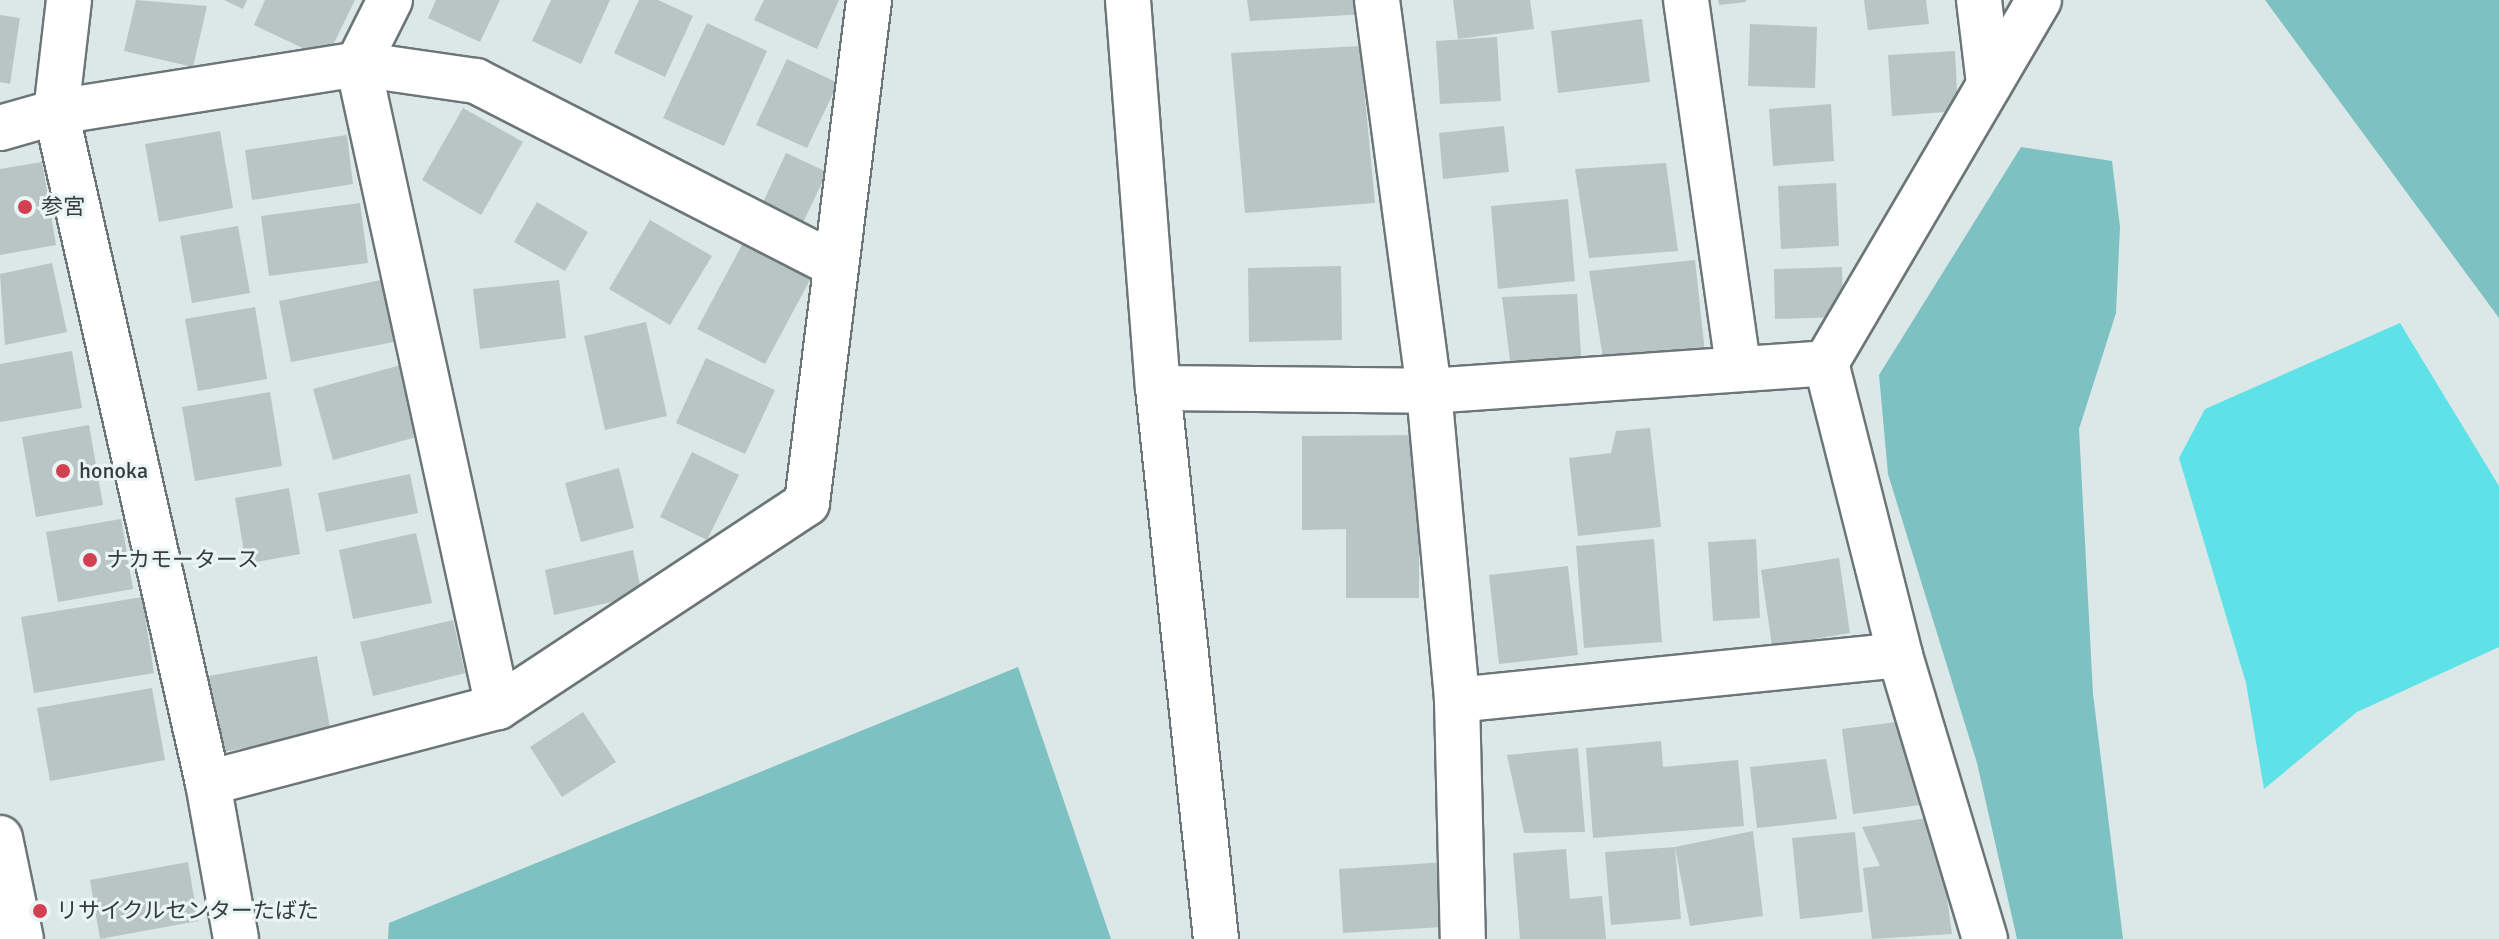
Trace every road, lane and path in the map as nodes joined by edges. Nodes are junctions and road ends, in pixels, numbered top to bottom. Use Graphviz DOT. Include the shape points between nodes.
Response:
graph roads {
  1 [pos="69,0"];
  2 [pos="390,0"];
  3 [pos="869,0"];
  4 [pos="1128,0"];
  5 [pos="1377,0"];
  6 [pos="1686,0"];
  7 [pos="1979,0"];
  8 [pos="2039,0"];
  9 [pos="358,64"];
  10 [pos="1989,84"];
  11 [pos="56,112"];
  12 [pos="0,128"];
  13 [pos="836,265"];
  14 [pos="1826,363"];
  15 [pos="1738,366"];
  16 [pos="1158,388"];
  17 [pos="1429,391"];
  18 [pos="1900,655"];
  19 [pos="1457,700"];
  20 [pos="498,707"];
  21 [pos="208,783"];
  22 [pos="0,838"];
  23 [pos="21,939"];
  24 [pos="236,939"];
  25 [pos="1216,939"];
  26 [pos="1463,939"];
  27 [pos="1985,939"];
  1 -- 11 [label="street"];
  2 -- 9 [label="street"];
  3 -- 13 [label="street"];
  4 -- 16 [label="street"];
  5 -- 17 [label="street"];
  6 -- 15 [label="street"];
  7 -- 10 [label="street"];
  8 -- 10 [label="street"];
  9 -- 11 [label="street"];
  9 -- 13 [label="street" via="476,81"];
  9 -- 20 [label="street"];
  10 -- 14 [label="street"];
  11 -- 12 [label="street"];
  11 -- 21 [label="street"];
  13 -- 20 [label="street" via="807,503"];
  14 -- 15 [label="street"];
  14 -- 18 [label="street"];
  15 -- 17 [label="street"];
  16 -- 17 [label="street"];
  16 -- 25 [label="street"];
  17 -- 19 [label="street"];
  18 -- 19 [label="street"];
  18 -- 27 [label="street"];
  19 -- 26 [label="street"];
  20 -- 21 [label="street"];
  21 -- 24 [label="street"];
  22 -- 23 [label="street"];
}
